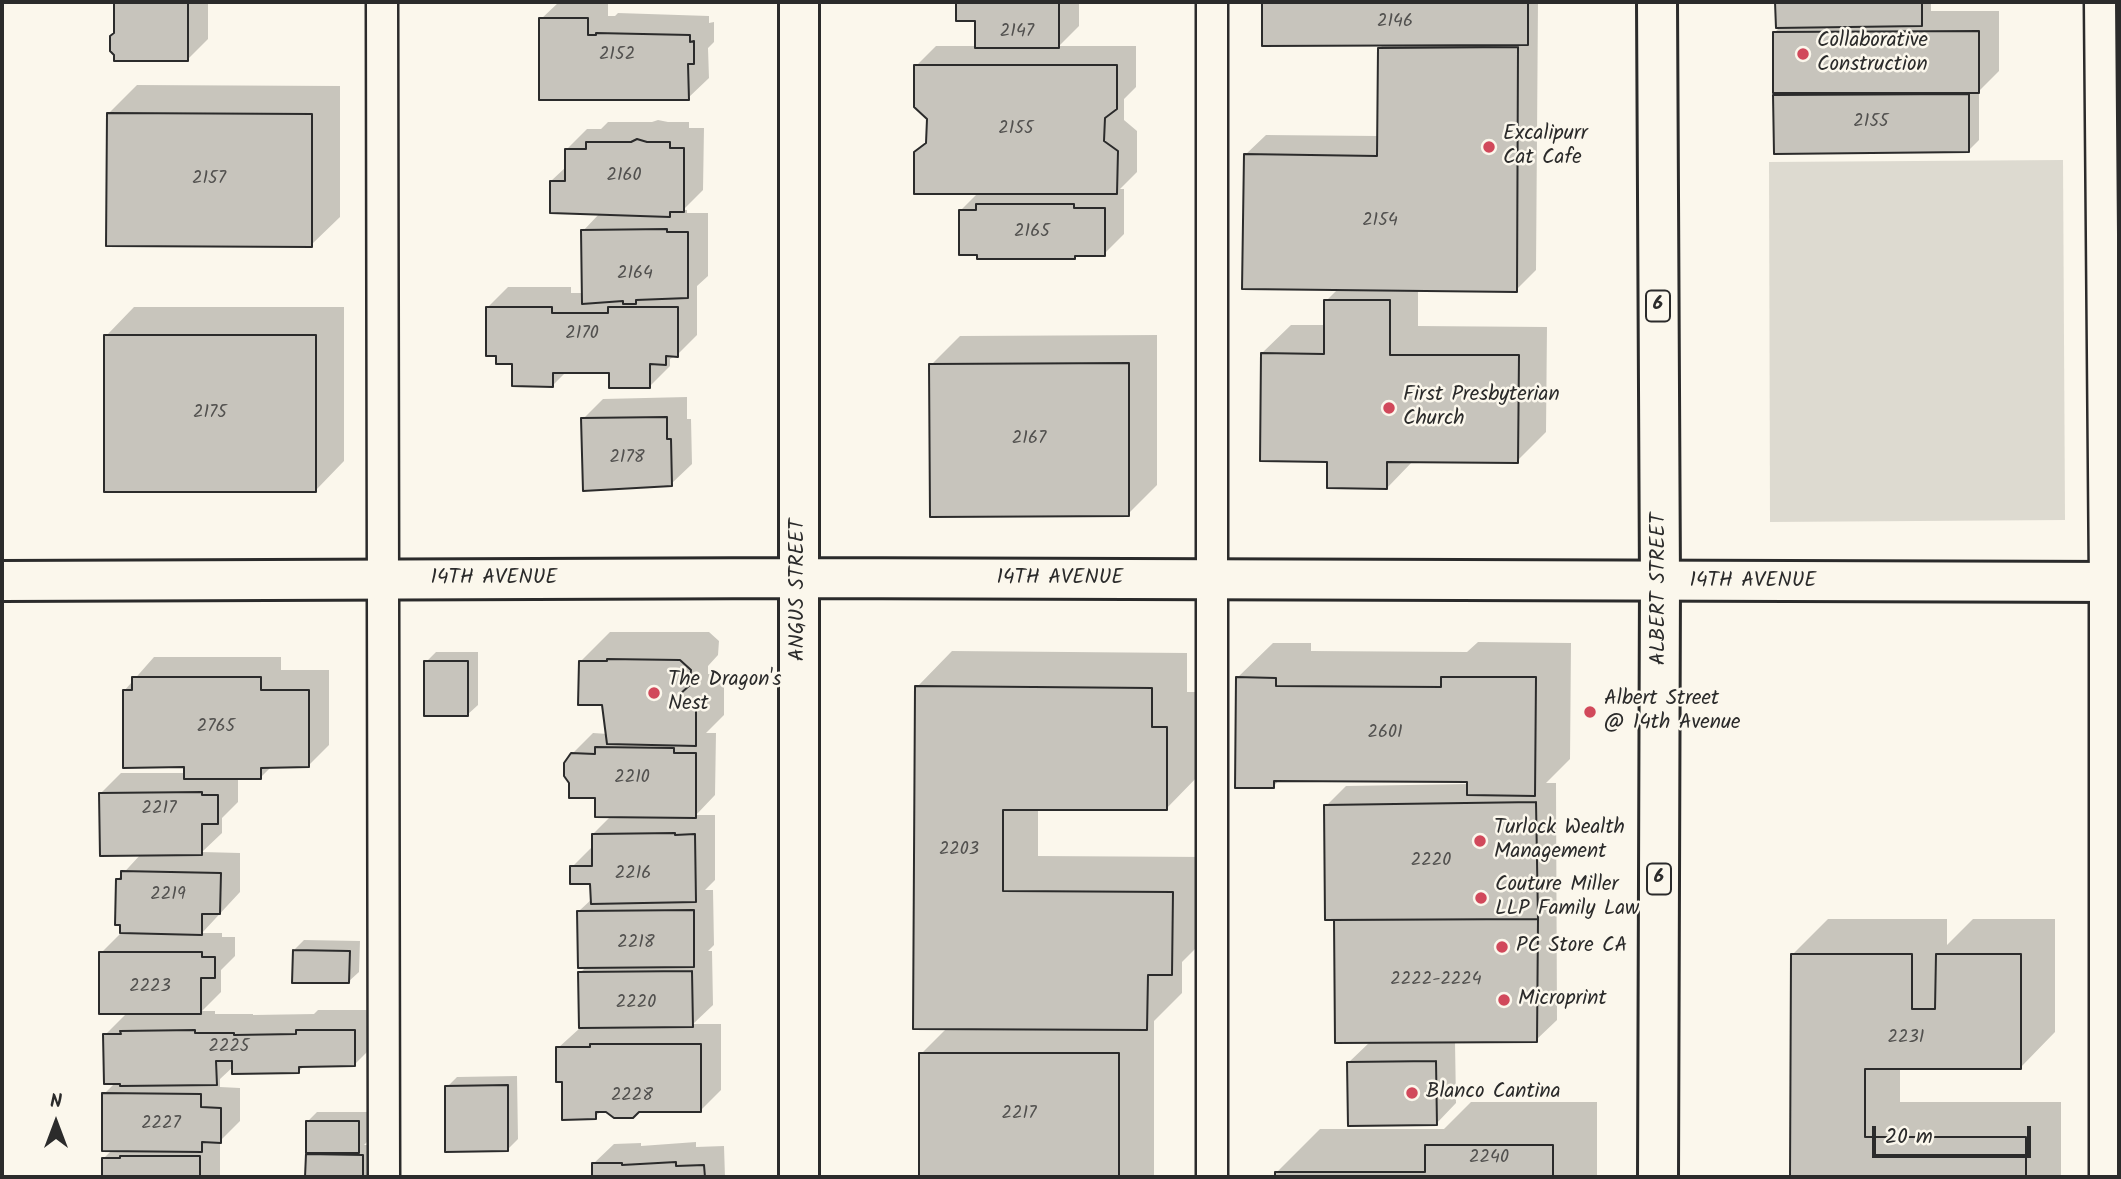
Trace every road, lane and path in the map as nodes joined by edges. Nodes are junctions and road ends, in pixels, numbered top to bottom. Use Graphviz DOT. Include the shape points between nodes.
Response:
graph roads {
  1 [pos="382,2"];
  2 [pos="799,2"];
  3 [pos="1212,2"];
  4 [pos="1657,2"];
  5 [pos="2100,2"];
  6 [pos="799,578"];
  7 [pos="383,580"];
  8 [pos="1213,580"];
  9 [pos="2,581"];
  10 [pos="1660,582"];
  11 [pos="2112,582"];
  12 [pos="384,1177"];
  13 [pos="799,1177"];
  14 [pos="1212,1177"];
  15 [pos="1658,1177"];
  16 [pos="2105,1177"];
  1 -- 7 [label="lane"];
  2 -- 6 [label="street, ANGUS STREET"];
  3 -- 8 [label="lane"];
  4 -- 10 [label="street, ALBERT STREET / 6"];
  5 -- 11 [label="lane"];
  6 -- 7 [label="street, 14TH AVENUE"];
  6 -- 8 [label="street, 14TH AVENUE"];
  6 -- 13 [label="street, ANGUS STREET"];
  7 -- 9 [label="street, 14TH AVENUE"];
  7 -- 12 [label="lane"];
  8 -- 10 [label="street, 14TH AVENUE"];
  8 -- 14 [label="lane"];
  10 -- 11 [label="street, 14TH AVENUE"];
  10 -- 15 [label="street, ALBERT STREET / 6"];
  11 -- 16 [label="lane"];
}
